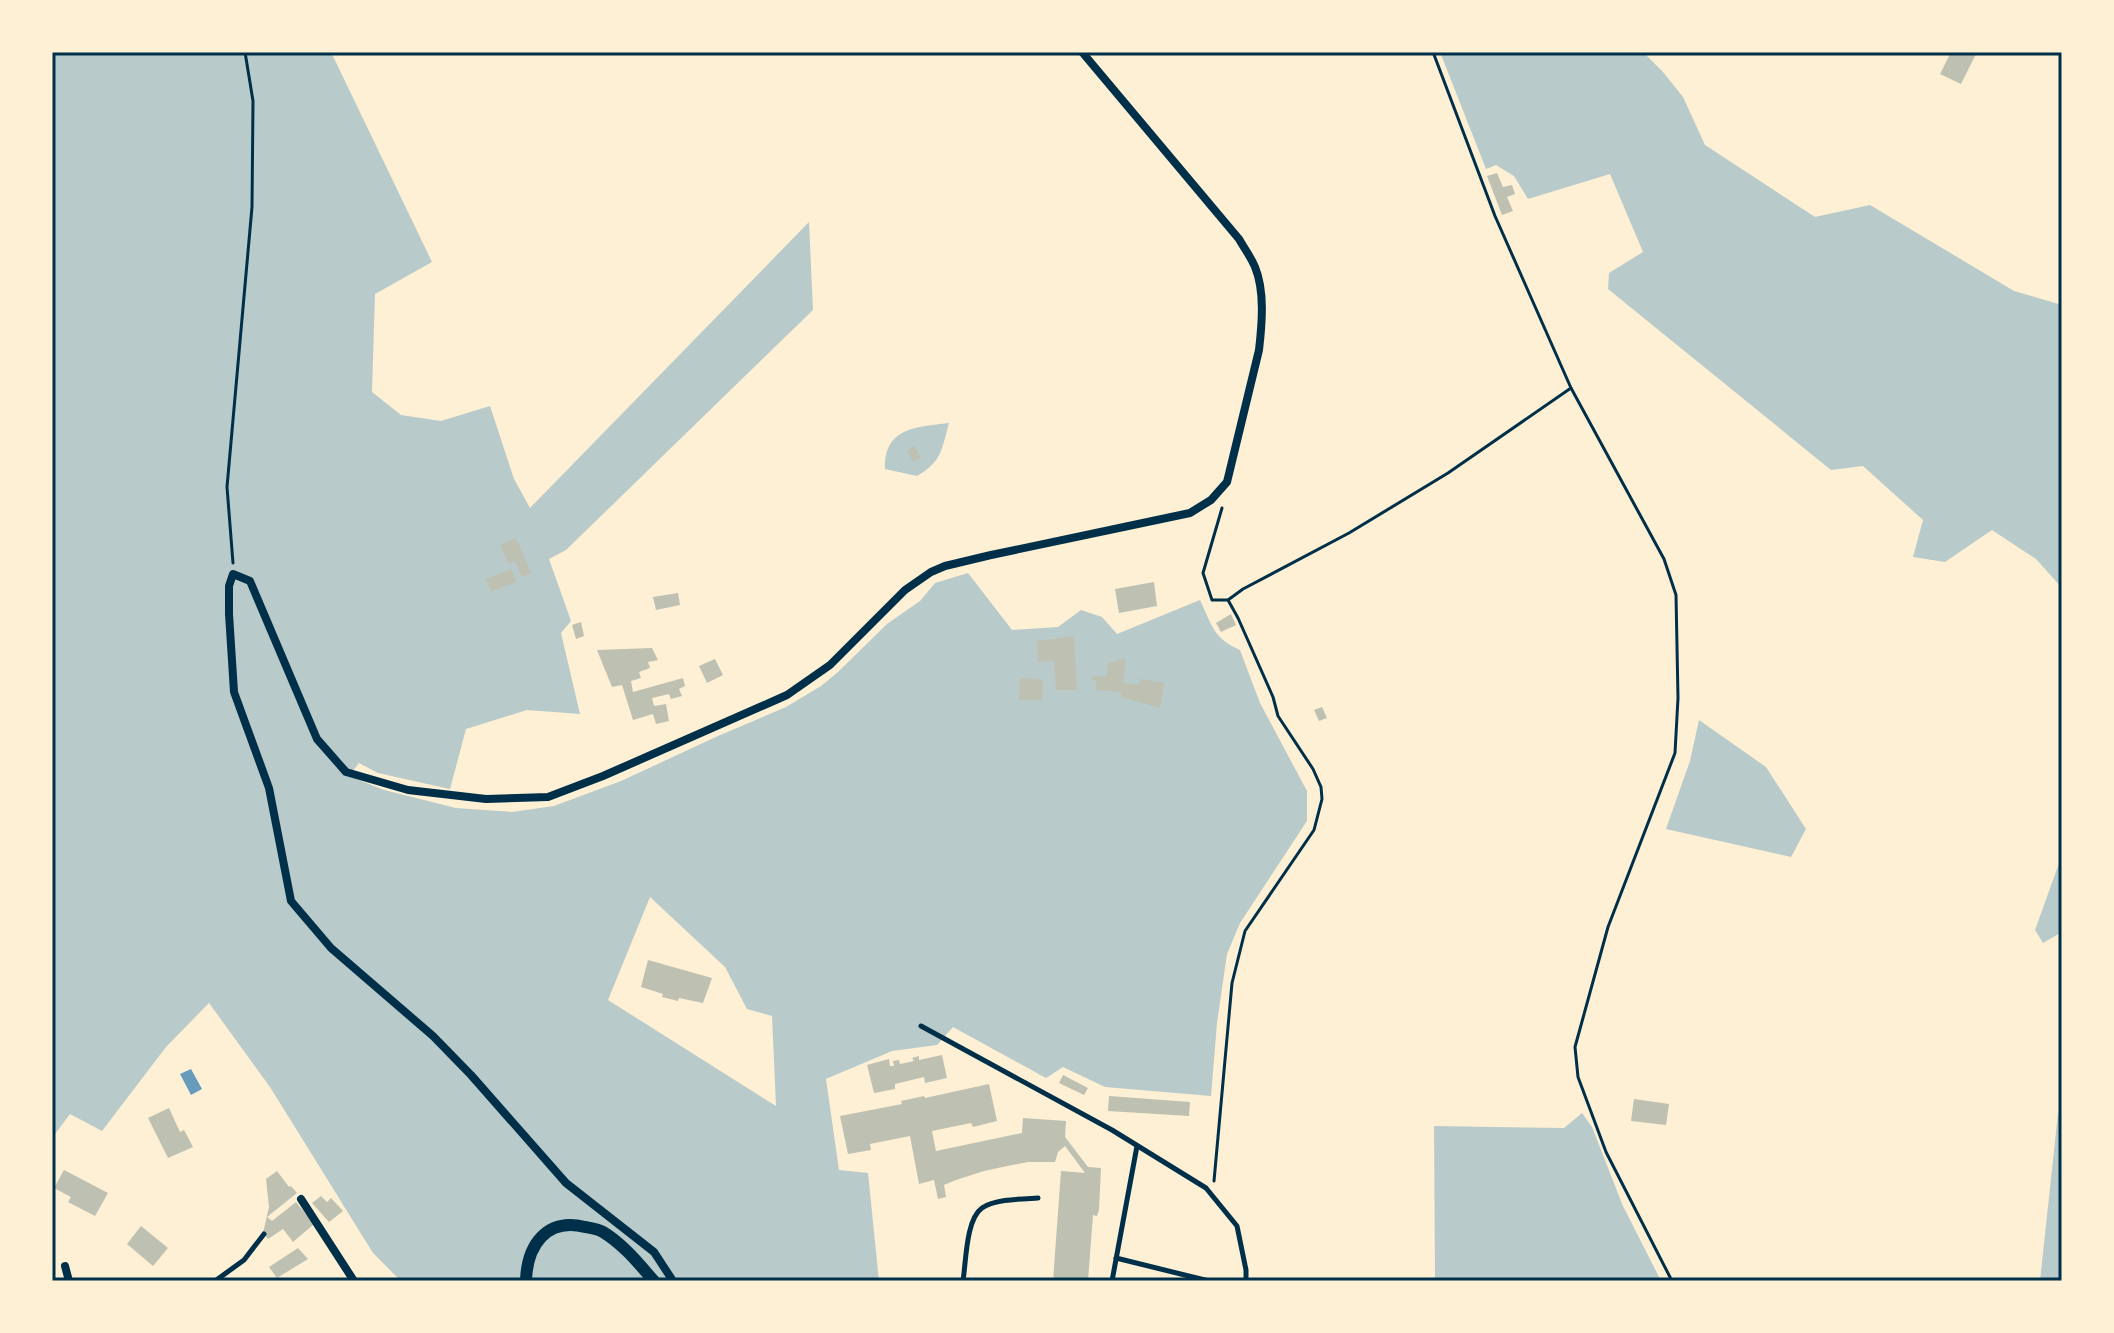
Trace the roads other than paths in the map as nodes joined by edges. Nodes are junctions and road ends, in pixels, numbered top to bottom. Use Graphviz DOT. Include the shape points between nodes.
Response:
graph roads {
  1 [pos="1082,52"];
  2 [pos="921,1026"];
  3 [pos="1137,1146"];
  4 [pos="1038,1198"];
  5 [pos="301,1199"];
  6 [pos="264,1234"];
  7 [pos="1116,1258"];
  8 [pos="65,1266"];
  9 [pos="69,1281"];
  10 [pos="215,1281"];
  11 [pos="354,1281"];
  12 [pos="526,1281"];
  13 [pos="654,1281"];
  14 [pos="673,1281"];
  15 [pos="963,1281"];
  16 [pos="1112,1281"];
  17 [pos="1209,1281"];
  18 [pos="1246,1281"];
  1 -- 14 [label="street" via="1239,239 1256,269 1259,350 1227,482 1211,500 1190,513 931,572 905,590 830,665 787,695 548,797 486,799 408,790 346,772 317,739 250,581 233,574 229,586 234,692 269,788 291,901 331,948 433,1036 566,1183 654,1252"];
  2 -- 3 [label="lane"];
  3 -- 7 [label="lane"];
  3 -- 18 [label="lane" via="1206,1188 1237,1226"];
  4 -- 15 [label="lane" via="982,1208 972,1221"];
  5 -- 11 [label="street"];
  6 -- 10 [label="lane" via="244,1260"];
  7 -- 16 [label="lane"];
  7 -- 17 [label="lane"];
  8 -- 9 [label="street"];
  12 -- 13 [label="street" via="531,1251 541,1236 563,1225 577,1225 601,1230"];
}
